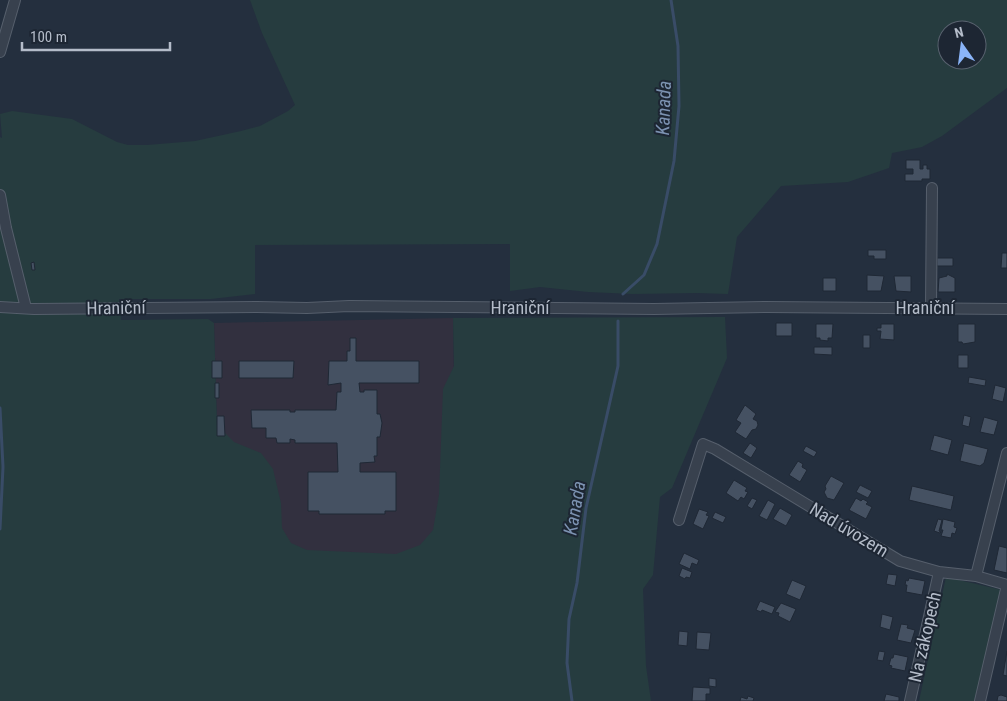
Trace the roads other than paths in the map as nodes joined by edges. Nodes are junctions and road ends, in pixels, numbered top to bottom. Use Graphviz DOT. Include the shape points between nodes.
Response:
graph roads {
  1 [pos="16,0"];
  2 [pos="0,52"];
  3 [pos="932,188"];
  4 [pos="0,195"];
  5 [pos="0,307"];
  6 [pos="931,308"];
  7 [pos="30,309"];
  8 [pos="1007,309"];
  9 [pos="1007,454"];
  10 [pos="679,520"];
  11 [pos="939,572"];
  12 [pos="976,576"];
  13 [pos="1007,585"];
  14 [pos="910,701"];
  15 [pos="980,701"];
  1 -- 2 [label="street"];
  3 -- 6 [label="street"];
  4 -- 7 [label="street" via="6,228"];
  5 -- 7 [label="street, Hraniční"];
  6 -- 7 [label="street, Hraniční" via="349,306"];
  6 -- 8 [label="street, Hraniční"];
  9 -- 12 [label="street"];
  10 -- 11 [label="street, Nad úvozem" via="703,444 900,560"];
  11 -- 12 [label="street, Nad úvozem"];
  11 -- 14 [label="street, Na zákopech"];
  12 -- 13 [label="street, Nad úvozem"];
  13 -- 15 [label="street"];
}
